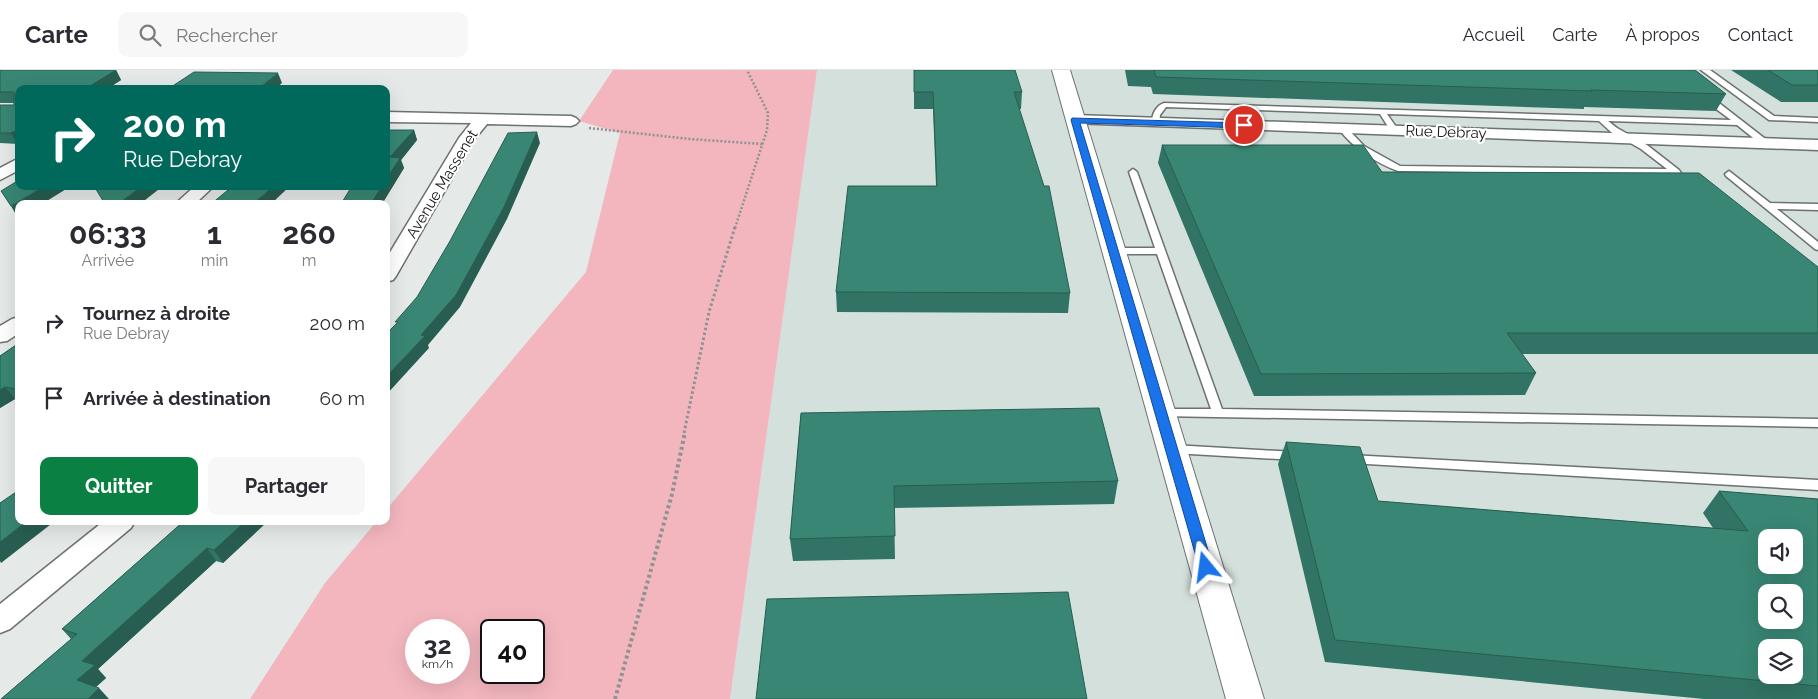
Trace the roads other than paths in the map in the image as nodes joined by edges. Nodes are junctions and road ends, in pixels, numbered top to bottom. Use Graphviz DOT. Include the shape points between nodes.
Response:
graph roads {
  1 [pos="1061,70"];
  2 [pos="1705,70"];
  3 [pos="1701,94"];
  4 [pos="1382,112"];
  5 [pos="390,117"];
  6 [pos="483,119"];
  7 [pos="1601,119"];
  8 [pos="1075,120"];
  9 [pos="1818,120"];
  10 [pos="1156,122"];
  11 [pos="1739,123"];
  12 [pos="576,124"];
  13 [pos="1343,129"];
  14 [pos="1395,131"];
  15 [pos="1628,139"];
  16 [pos="1765,143"];
  17 [pos="1817,145"];
  18 [pos="15,166"];
  19 [pos="1133,172"];
  20 [pos="1729,174"];
  21 [pos="0,175"];
  22 [pos="201,190"];
  23 [pos="189,200"];
  24 [pos="1768,206"];
  25 [pos="1818,207"];
  26 [pos="1818,247"];
  27 [pos="1113,251"];
  28 [pos="1161,251"];
  29 [pos="390,269"];
  30 [pos="15,326"];
  31 [pos="0,336"];
  32 [pos="1160,413"];
  33 [pos="1218,413"];
  34 [pos="1818,423"];
  35 [pos="1171,449"];
  36 [pos="1310,457"];
  37 [pos="1340,459"];
  38 [pos="1818,485"];
  39 [pos="117,525"];
  40 [pos="0,621"];
  41 [pos="1245,699"];
  1 -- 8 [label="street"];
  2 -- 9 [label="lane" via="1772,118"];
  3 -- 11 [label="lane"];
  4 -- 7 [label="lane"];
  4 -- 10 [label="lane" via="1164,105 1156,115"];
  4 -- 14 [label="lane"];
  5 -- 6 [label="street"];
  6 -- 12 [label="street"];
  6 -- 29 [label="street, Avenue Massenet" via="467,138"];
  7 -- 11 [label="lane"];
  7 -- 15 [label="lane"];
  8 -- 10 [label="street, Rue Debray"];
  8 -- 27 [label="street"];
  10 -- 13 [label="street, Rue Debray"];
  11 -- 16 [label="lane"];
  13 -- 14 [label="street, Rue Debray"];
  13 -- 15 [label="lane" via="1359,147 1398,168 1680,175 1644,147"];
  14 -- 15 [label="street, Rue Debray"];
  15 -- 16 [label="street, Rue Debray"];
  16 -- 17 [label="street, Rue Debray"];
  18 -- 21 [label="street"];
  19 -- 28 [label="lane"];
  20 -- 24 [label="lane"];
  22 -- 23 [label="street"];
  24 -- 25 [label="lane"];
  24 -- 26 [label="lane"];
  27 -- 28 [label="lane"];
  27 -- 32 [label="street"];
  28 -- 33 [label="lane"];
  30 -- 31 [label="street"];
  32 -- 33 [label="lane"];
  32 -- 35 [label="street"];
  33 -- 34 [label="lane"];
  35 -- 36 [label="lane"];
  35 -- 41 [label="street"];
  37 -- 38 [label="lane"];
  39 -- 40 [label="street"];
}
